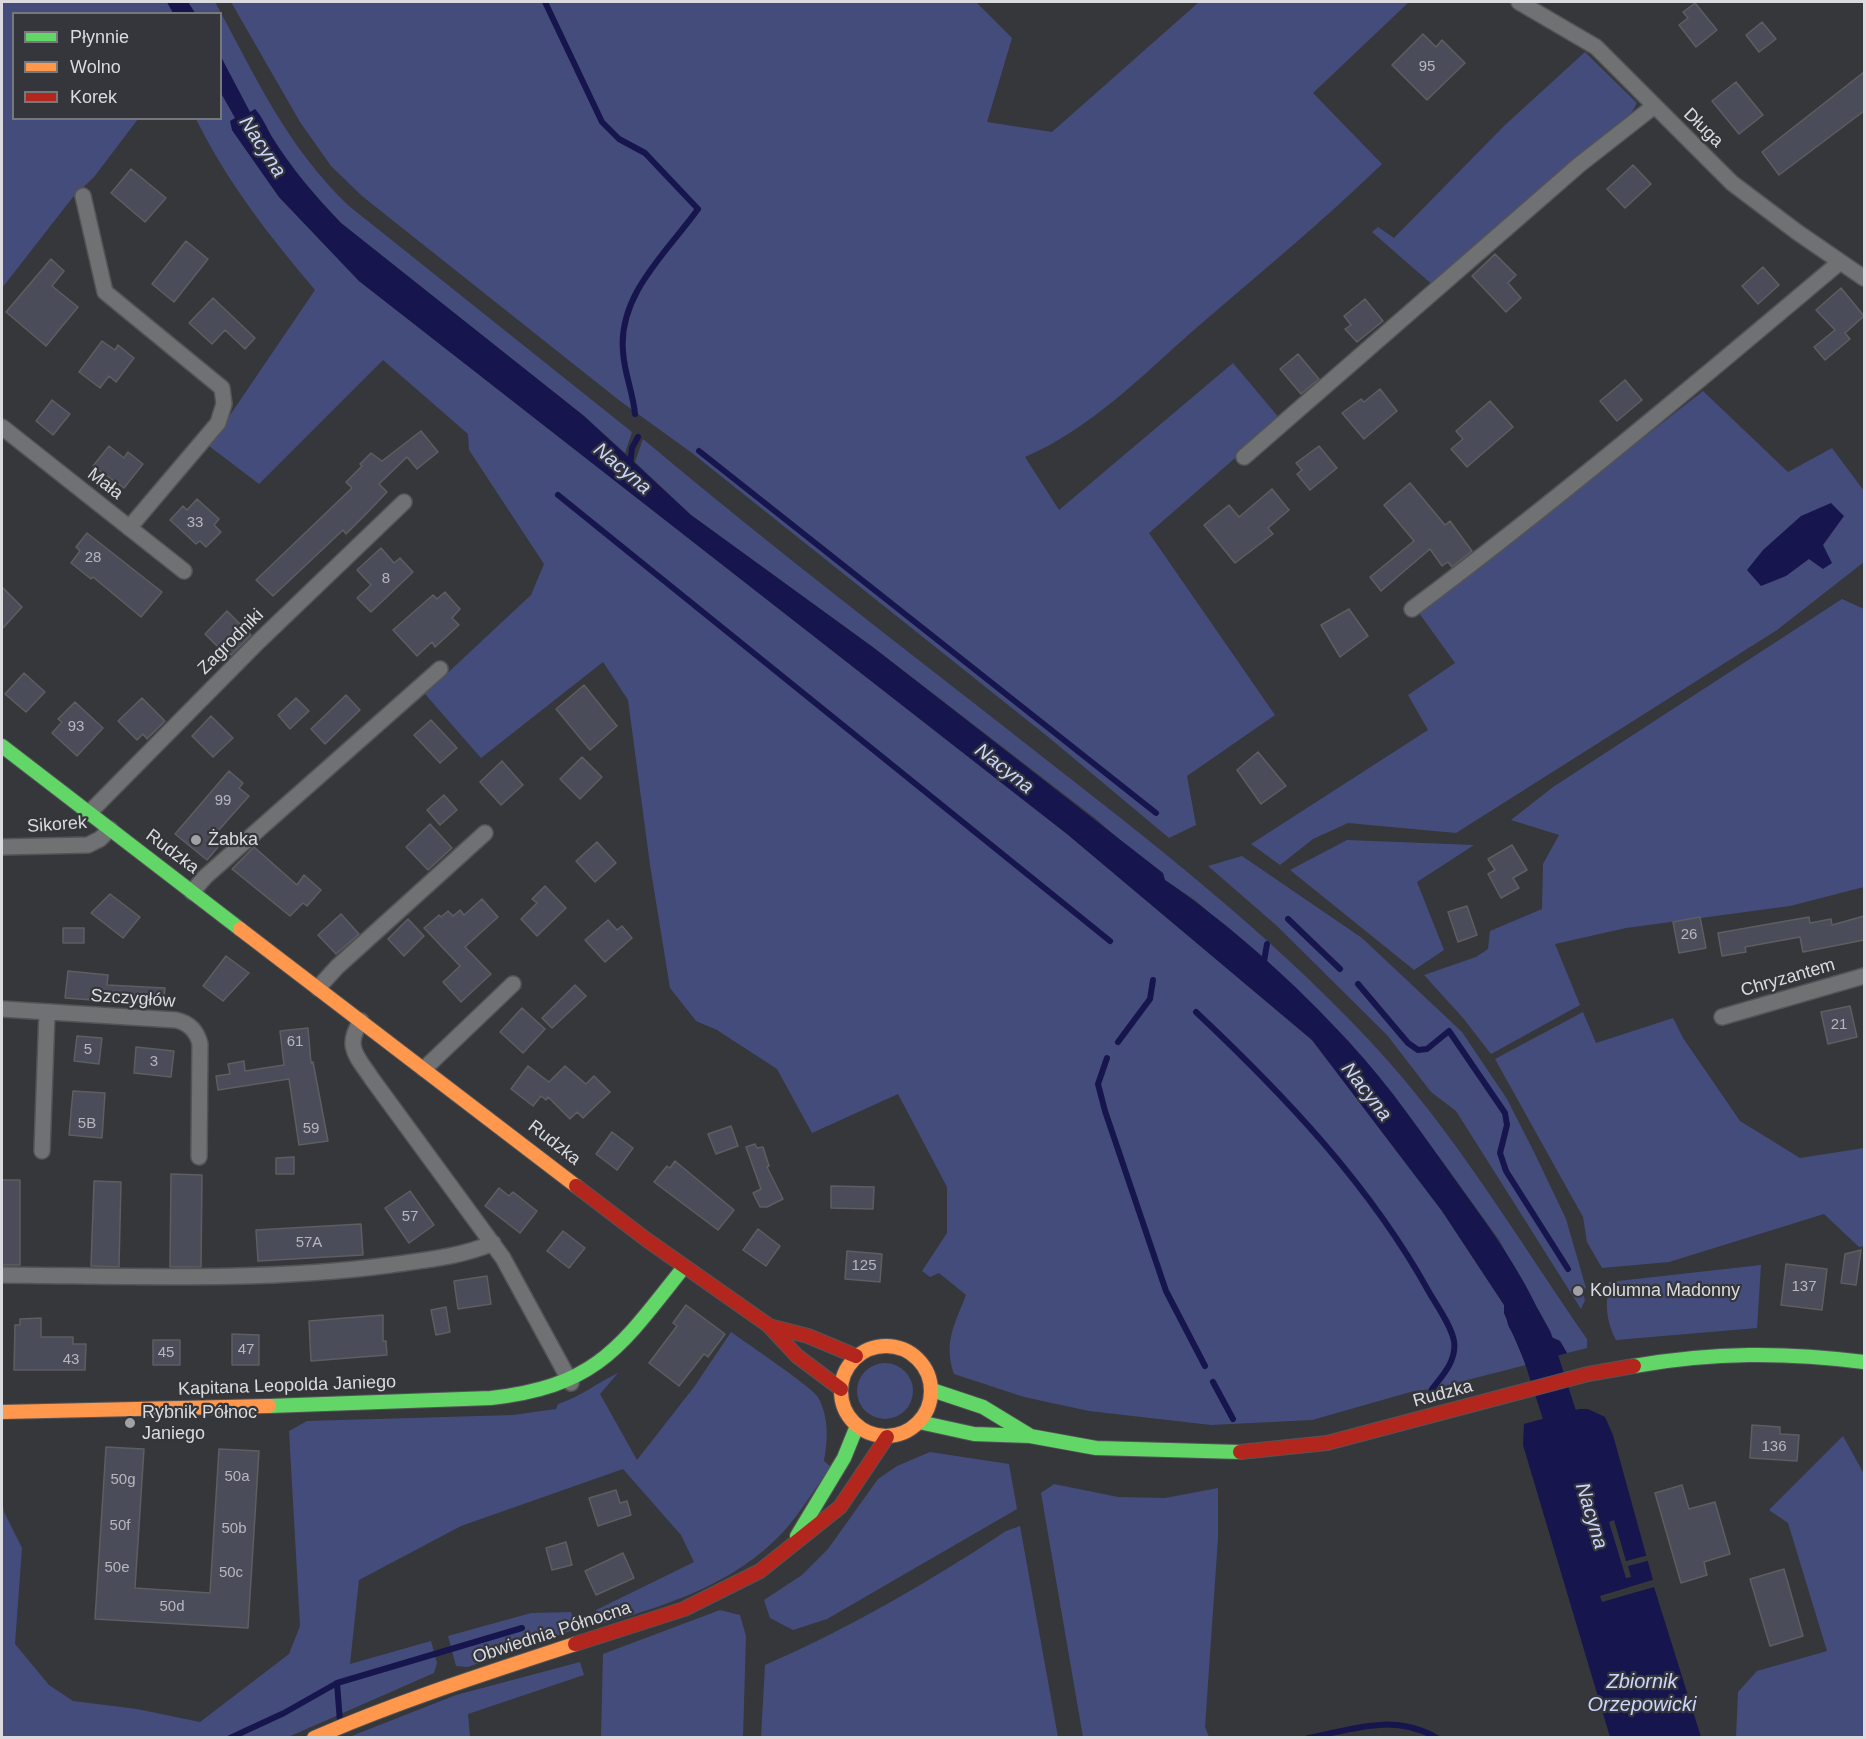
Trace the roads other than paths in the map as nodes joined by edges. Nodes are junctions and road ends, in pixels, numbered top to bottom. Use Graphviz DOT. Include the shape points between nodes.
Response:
graph roads {
  1 [pos="1519,2"];
  2 [pos="1653,106"];
  3 [pos="83,196"];
  4 [pos="1840,262"];
  5 [pos="1864,278"];
  6 [pos="2,427"];
  7 [pos="1244,457"];
  8 [pos="404,502"];
  9 [pos="129,528"];
  10 [pos="183,571"];
  11 [pos="1412,609"];
  12 [pos="440,669"];
  13 [pos="2,746"];
  14 [pos="89,813"];
  15 [pos="110,829"];
  16 [pos="485,833"];
  17 [pos="2,847"];
  18 [pos="192,892"];
  19 [pos="1864,976"];
  20 [pos="513,984"];
  21 [pos="318,988"];
  22 [pos="2,1009"];
  23 [pos="47,1012"];
  24 [pos="1722,1017"];
  25 [pos="361,1021"];
  26 [pos="424,1069"];
  27 [pos="42,1151"];
  28 [pos="199,1157"];
  29 [pos="493,1243"];
  30 [pos="684,1267"];
  31 [pos="2,1275"];
  32 [pos="768,1325"];
  33 [pos="856,1356"];
  34 [pos="1864,1362"];
  35 [pos="571,1383"];
  36 [pos="841,1389"];
  37 [pos="932,1390"];
  38 [pos="2,1412"];
  39 [pos="919,1422"];
  40 [pos="857,1426"];
  41 [pos="1030,1436"];
  42 [pos="887,1437"];
  43 [pos="792,1545"];
  44 [pos="314,1737"];
  1 -- 2 [label="street, Długa" via="1596,47"];
  2 -- 4 [label="street, Długa" via="1748,196"];
  2 -- 7 [label="street" via="1579,165"];
  3 -- 9 [label="street" via="105,292 222,388 224,404 218,423"];
  4 -- 5 [label="street, Długa"];
  4 -- 11 [label="street" via="1699,383"];
  6 -- 9 [label="street, Mała"];
  8 -- 14 [label="street, Zagrodniki"];
  9 -- 10 [label="street, Mała"];
  12 -- 18 [label="street"];
  13 -- 14 [label="main road, Rudzka"];
  14 -- 15 [label="main road, Rudzka"];
  15 -- 17 [label="street, Sikorek" via="88,845"];
  15 -- 18 [label="main road, Rudzka"];
  16 -- 21 [label="street"];
  18 -- 21 [label="main road, Rudzka"];
  19 -- 24 [label="street, Chryzantem"];
  20 -- 26 [label="street"];
  21 -- 25 [label="main road, Rudzka"];
  22 -- 23 [label="street, Szczygłów"];
  23 -- 27 [label="street"];
  23 -- 28 [label="street, Szczygłów" via="176,1020 192,1029 200,1044"];
  25 -- 26 [label="main road, Rudzka"];
  25 -- 29 [label="street" via="352,1037 354,1050"];
  26 -- 30 [label="main road, Rudzka"];
  29 -- 31 [label="street" via="468,1254 273,1276"];
  29 -- 35 [label="street"];
  30 -- 32 [label="main road, Rudzka"];
  30 -- 35 [label="main road, Kapitana Leopolda Janiego" via="604,1360"];
  32 -- 33 [label="main road, Rudzka"];
  32 -- 36 [label="main road, Rudzka" via="797,1356"];
  33 -- 36 [label="main road" via="845,1371"];
  33 -- 37 [label="main road" via="882,1346 902,1348 921,1361"];
  34 -- 41 [label="main road, Rudzka" via="1801,1354 1677,1358 1588,1374 1366,1434 1285,1449 1159,1452 1096,1448"];
  35 -- 38 [label="main road, Kapitana Leopolda Janiego" via="507,1398"];
  36 -- 40 [label="main road" via="845,1409"];
  37 -- 39 [label="main road" via="926,1413"];
  37 -- 41 [label="main road, Rudzka" via="983,1407"];
  39 -- 41 [label="main road, Rudzka" via="974,1434"];
  39 -- 42 [label="main road" via="905,1432"];
  40 -- 42 [label="main road"];
  40 -- 43 [label="main road, Obwiednia Północna" via="844,1458"];
  42 -- 43 [label="main road, Obwiednia Północna" via="840,1507"];
  43 -- 44 [label="main road, Obwiednia Północna" via="750,1577 684,1609 443,1687"];
}
